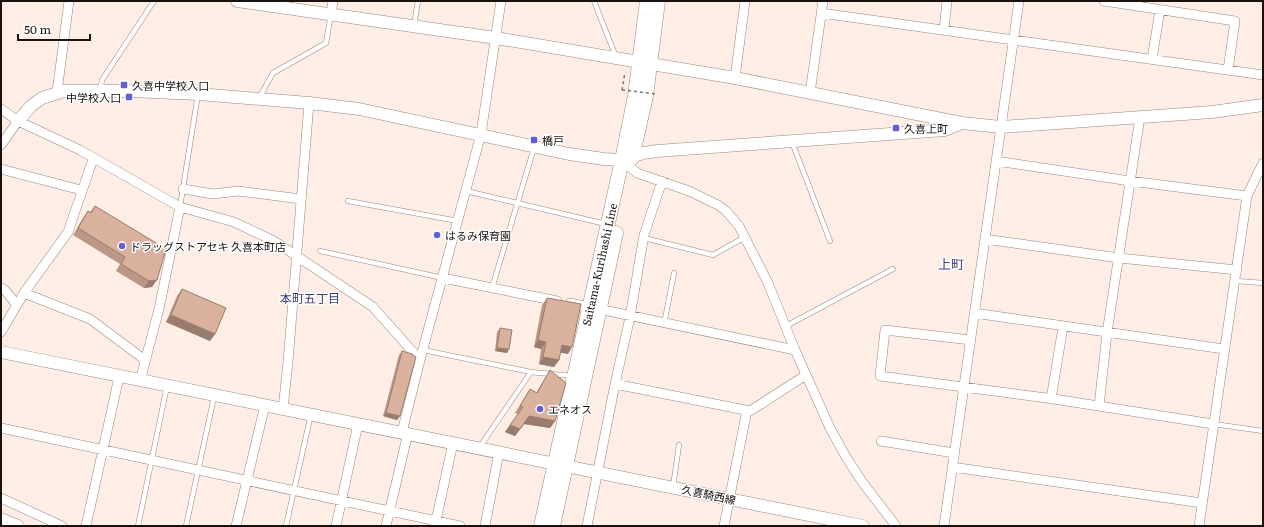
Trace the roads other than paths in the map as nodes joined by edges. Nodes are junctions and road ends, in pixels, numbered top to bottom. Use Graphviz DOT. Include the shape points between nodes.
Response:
graph roads {
  1 [pos="69,1"];
  2 [pos="154,1"];
  3 [pos="237,1"];
  4 [pos="333,1"];
  5 [pos="418,1"];
  6 [pos="501,1"];
  7 [pos="594,1"];
  8 [pos="647,1"];
  9 [pos="658,1"];
  10 [pos="745,1"];
  11 [pos="823,1"];
  12 [pos="947,1"];
  13 [pos="1019,1"];
  14 [pos="1104,1"];
  15 [pos="251,2"];
  16 [pos="1160,10"];
  17 [pos="821,13"];
  18 [pos="331,14"];
  19 [pos="414,27"];
  20 [pos="944,30"];
  21 [pos="496,38"];
  22 [pos="1013,39"];
  23 [pos="616,59"];
  24 [pos="1152,59"];
  25 [pos="645,64"];
  26 [pos="1228,70"];
  27 [pos="1263,75"];
  28 [pos="735,78"];
  29 [pos="100,91"];
  30 [pos="57,92"];
  31 [pos="810,93"];
  32 [pos="198,94"];
  33 [pos="259,99"];
  34 [pos="309,103"];
  35 [pos="1263,105"];
  36 [pos="1,109"];
  37 [pos="1140,117"];
  38 [pos="18,121"];
  39 [pos="962,123"];
  40 [pos="1001,127"];
  41 [pos="481,134"];
  42 [pos="791,140"];
  43 [pos="1,145"];
  44 [pos="534,146"];
  45 [pos="93,158"];
  46 [pos="628,161"];
  47 [pos="996,161"];
  48 [pos="1263,163"];
  49 [pos="1,169"];
  50 [pos="662,181"];
  51 [pos="1130,181"];
  52 [pos="182,189"];
  53 [pos="81,190"];
  54 [pos="466,190"];
  55 [pos="1246,196"];
  56 [pos="301,199"];
  57 [pos="348,201"];
  58 [pos="518,203"];
  59 [pos="180,207"];
  60 [pos="458,221"];
  61 [pos="608,224"];
  62 [pos="745,237"];
  63 [pos="644,238"];
  64 [pos="985,239"];
  65 [pos="830,241"];
  66 [pos="320,251"];
  67 [pos="296,256"];
  68 [pos="1119,258"];
  69 [pos="893,269"];
  70 [pos="1237,270"];
  71 [pos="674,273"];
  72 [pos="443,278"];
  73 [pos="1236,281"];
  74 [pos="1263,283"];
  75 [pos="1,288"];
  76 [pos="492,288"];
  77 [pos="24,293"];
  78 [pos="17,305"];
  79 [pos="594,308"];
  80 [pos="974,313"];
  81 [pos="630,317"];
  82 [pos="664,324"];
  83 [pos="786,326"];
  84 [pos="1063,327"];
  85 [pos="1,332"];
  86 [pos="1107,333"];
  87 [pos="971,340"];
  88 [pos="1224,349"];
  89 [pos="423,350"];
  90 [pos="795,350"];
  91 [pos="1,352"];
  92 [pos="145,360"];
  93 [pos="420,360"];
  94 [pos="531,372"];
  95 [pos="806,375"];
  96 [pos="119,376"];
  97 [pos="574,377"];
  98 [pos="140,380"];
  99 [pos="615,384"];
  100 [pos="167,386"];
  101 [pos="964,388"];
  102 [pos="215,395"];
  103 [pos="1051,399"];
  104 [pos="265,405"];
  105 [pos="1099,406"];
  106 [pos="282,408"];
  107 [pos="747,410"];
  108 [pos="311,414"];
  109 [pos="358,424"];
  110 [pos="1213,424"];
  111 [pos="1,428"];
  112 [pos="1263,431"];
  113 [pos="405,433"];
  114 [pos="881,441"];
  115 [pos="453,443"];
  116 [pos="679,445"];
  117 [pos="479,448"];
  118 [pos="103,450"];
  119 [pos="499,452"];
  120 [pos="954,453"];
  121 [pos="152,460"];
  122 [pos="561,464"];
  123 [pos="952,467"];
  124 [pos="199,470"];
  125 [pos="599,472"];
  126 [pos="247,481"];
  127 [pos="673,487"];
  128 [pos="294,491"];
  129 [pos="1,498"];
  130 [pos="729,498"];
  131 [pos="341,501"];
  132 [pos="1202,502"];
  133 [pos="390,511"];
  134 [pos="1,519"];
  135 [pos="435,523"];
  136 [pos="835,523"];
  137 [pos="18,526"];
  138 [pos="62,526"];
  139 [pos="86,526"];
  140 [pos="138,526"];
  141 [pos="186,526"];
  142 [pos="236,526"];
  143 [pos="286,526"];
  144 [pos="336,526"];
  145 [pos="386,526"];
  146 [pos="460,526"];
  147 [pos="485,526"];
  148 [pos="542,526"];
  149 [pos="553,526"];
  150 [pos="587,526"];
  151 [pos="724,526"];
  152 [pos="863,526"];
  153 [pos="896,526"];
  154 [pos="944,526"];
  155 [pos="1199,526"];
  1 -- 30 [label="street"];
  2 -- 29 [label="lane" via="102,80"];
  3 -- 15 [label="street"];
  4 -- 18 [label="street"];
  5 -- 19 [label="lane"];
  6 -- 21 [label="street"];
  7 -- 23 [label="lane"];
  8 -- 25 [label="main road, Saitama-Kurihashi Line"];
  9 -- 25 [label="main road, Saitama-Kurihashi Line"];
  10 -- 28 [label="street"];
  11 -- 17 [label="street"];
  12 -- 20 [label="street"];
  13 -- 22 [label="street"];
  14 -- 16 [label="street"];
  15 -- 18 [label="street"];
  16 -- 24 [label="street"];
  16 -- 26 [label="street" via="1236,21"];
  17 -- 20 [label="street"];
  17 -- 31 [label="street"];
  18 -- 19 [label="street"];
  18 -- 33 [label="lane" via="326,43 273,73"];
  19 -- 21 [label="street"];
  20 -- 22 [label="street"];
  21 -- 23 [label="street"];
  21 -- 41 [label="street"];
  22 -- 24 [label="street"];
  22 -- 40 [label="street"];
  23 -- 25 [label="street"];
  24 -- 26 [label="street"];
  25 -- 28 [label="street"];
  25 -- 46 [label="main road, Saitama-Kurihashi Line"];
  26 -- 27 [label="street"];
  28 -- 31 [label="street"];
  29 -- 30 [label="street"];
  29 -- 32 [label="street"];
  30 -- 38 [label="street" via="42,98"];
  31 -- 39 [label="street"];
  32 -- 33 [label="street"];
  32 -- 52 [label="lane"];
  33 -- 34 [label="street"];
  34 -- 41 [label="street" via="359,109"];
  34 -- 56 [label="street"];
  35 -- 37 [label="street" via="1212,112"];
  36 -- 38 [label="street"];
  37 -- 40 [label="street"];
  37 -- 51 [label="street"];
  38 -- 43 [label="street"];
  38 -- 45 [label="street"];
  39 -- 40 [label="street"];
  39 -- 42 [label="street" via="946,130"];
  40 -- 47 [label="street"];
  41 -- 44 [label="street"];
  41 -- 54 [label="street"];
  42 -- 46 [label="street" via="657,151"];
  42 -- 65 [label="lane"];
  44 -- 46 [label="street" via="569,154"];
  44 -- 58 [label="lane"];
  45 -- 53 [label="street"];
  45 -- 59 [label="street"];
  46 -- 50 [label="street" via="637,173"];
  46 -- 61 [label="main road, Saitama-Kurihashi Line"];
  46 -- 79 [label="main road, Saitama-Kurihashi Line"];
  47 -- 51 [label="street"];
  47 -- 64 [label="street"];
  48 -- 55 [label="street"];
  49 -- 53 [label="street"];
  50 -- 62 [label="street" via="718,205 732,217"];
  50 -- 63 [label="street"];
  51 -- 55 [label="street"];
  51 -- 68 [label="street"];
  52 -- 56 [label="street" via="212,194 238,191"];
  52 -- 59 [label="lane"];
  53 -- 77 [label="street" via="68,232"];
  54 -- 58 [label="lane"];
  54 -- 60 [label="street"];
  55 -- 70 [label="street"];
  56 -- 67 [label="street"];
  57 -- 60 [label="lane"];
  58 -- 61 [label="lane"];
  58 -- 76 [label="lane"];
  59 -- 67 [label="street" via="234,222 274,241"];
  59 -- 92 [label="street" via="159,309"];
  60 -- 72 [label="street"];
  61 -- 79 [label="main road, Saitama-Kurihashi Line"];
  62 -- 63 [label="lane" via="713,255"];
  62 -- 83 [label="street"];
  63 -- 81 [label="street"];
  64 -- 68 [label="street"];
  64 -- 80 [label="street"];
  66 -- 72 [label="lane"];
  67 -- 93 [label="street" via="373,307"];
  67 -- 106 [label="street"];
  68 -- 70 [label="street"];
  68 -- 86 [label="street"];
  69 -- 83 [label="lane"];
  70 -- 73 [label="street"];
  71 -- 82 [label="lane"];
  72 -- 76 [label="street"];
  72 -- 89 [label="street"];
  73 -- 74 [label="lane"];
  73 -- 88 [label="street"];
  75 -- 78 [label="street"];
  76 -- 79 [label="street"];
  77 -- 78 [label="street"];
  77 -- 92 [label="street" via="90,319"];
  78 -- 85 [label="street"];
  79 -- 81 [label="street"];
  79 -- 97 [label="main road, Saitama-Kurihashi Line"];
  79 -- 122 [label="main road, Saitama-Kurihashi Line"];
  80 -- 84 [label="street"];
  80 -- 87 [label="street"];
  81 -- 82 [label="street"];
  81 -- 99 [label="street"];
  82 -- 90 [label="street"];
  83 -- 90 [label="street"];
  84 -- 86 [label="street"];
  84 -- 103 [label="street"];
  86 -- 88 [label="street"];
  86 -- 105 [label="street"];
  87 -- 101 [label="street"];
  87 -- 101 [label="street" via="885,330 880,376"];
  88 -- 110 [label="street"];
  89 -- 93 [label="street"];
  89 -- 94 [label="lane"];
  90 -- 95 [label="street"];
  91 -- 96 [label="street, 久喜騎西線"];
  92 -- 98 [label="street"];
  93 -- 113 [label="street"];
  94 -- 97 [label="lane"];
  94 -- 117 [label="lane"];
  95 -- 107 [label="street" via="750,411"];
  95 -- 153 [label="street" via="846,457"];
  96 -- 98 [label="street, 久喜騎西線"];
  96 -- 118 [label="street"];
  97 -- 122 [label="main road, Saitama-Kurihashi Line"];
  98 -- 100 [label="street, 久喜騎西線"];
  99 -- 107 [label="street"];
  99 -- 125 [label="street"];
  100 -- 102 [label="street, 久喜騎西線"];
  100 -- 121 [label="lane"];
  101 -- 103 [label="street"];
  101 -- 120 [label="street"];
  102 -- 104 [label="street, 久喜騎西線"];
  102 -- 124 [label="lane"];
  103 -- 105 [label="street"];
  104 -- 106 [label="street, 久喜騎西線"];
  104 -- 126 [label="street"];
  105 -- 110 [label="street"];
  106 -- 108 [label="street, 久喜騎西線"];
  107 -- 130 [label="street"];
  108 -- 109 [label="street, 久喜騎西線"];
  108 -- 128 [label="lane"];
  109 -- 113 [label="street, 久喜騎西線"];
  109 -- 131 [label="street"];
  110 -- 112 [label="lane"];
  110 -- 132 [label="street"];
  111 -- 118 [label="street"];
  113 -- 115 [label="street, 久喜騎西線"];
  113 -- 133 [label="street"];
  114 -- 120 [label="street"];
  115 -- 117 [label="street, 久喜騎西線"];
  115 -- 135 [label="street"];
  116 -- 127 [label="lane"];
  117 -- 119 [label="street, 久喜騎西線"];
  118 -- 121 [label="street"];
  118 -- 139 [label="street"];
  119 -- 122 [label="street, 久喜騎西線"];
  119 -- 147 [label="street"];
  120 -- 123 [label="street"];
  121 -- 124 [label="street"];
  121 -- 140 [label="lane"];
  122 -- 125 [label="street, 久喜騎西線"];
  122 -- 148 [label="main road, Saitama-Kurihashi Line"];
  122 -- 149 [label="main road, Saitama-Kurihashi Line"];
  123 -- 132 [label="street"];
  123 -- 154 [label="street"];
  124 -- 126 [label="street"];
  124 -- 141 [label="lane"];
  125 -- 127 [label="street, 久喜騎西線"];
  125 -- 150 [label="street"];
  126 -- 128 [label="street"];
  126 -- 142 [label="street"];
  127 -- 130 [label="street, 久喜騎西線"];
  128 -- 131 [label="street"];
  128 -- 143 [label="lane"];
  129 -- 138 [label="street"];
  130 -- 136 [label="street, 久喜騎西線"];
  130 -- 151 [label="street"];
  131 -- 133 [label="street"];
  131 -- 144 [label="street"];
  132 -- 155 [label="street"];
  133 -- 135 [label="street"];
  133 -- 145 [label="street"];
  134 -- 137 [label="street"];
  135 -- 146 [label="street"];
  136 -- 152 [label="street, 久喜騎西線"];
}
